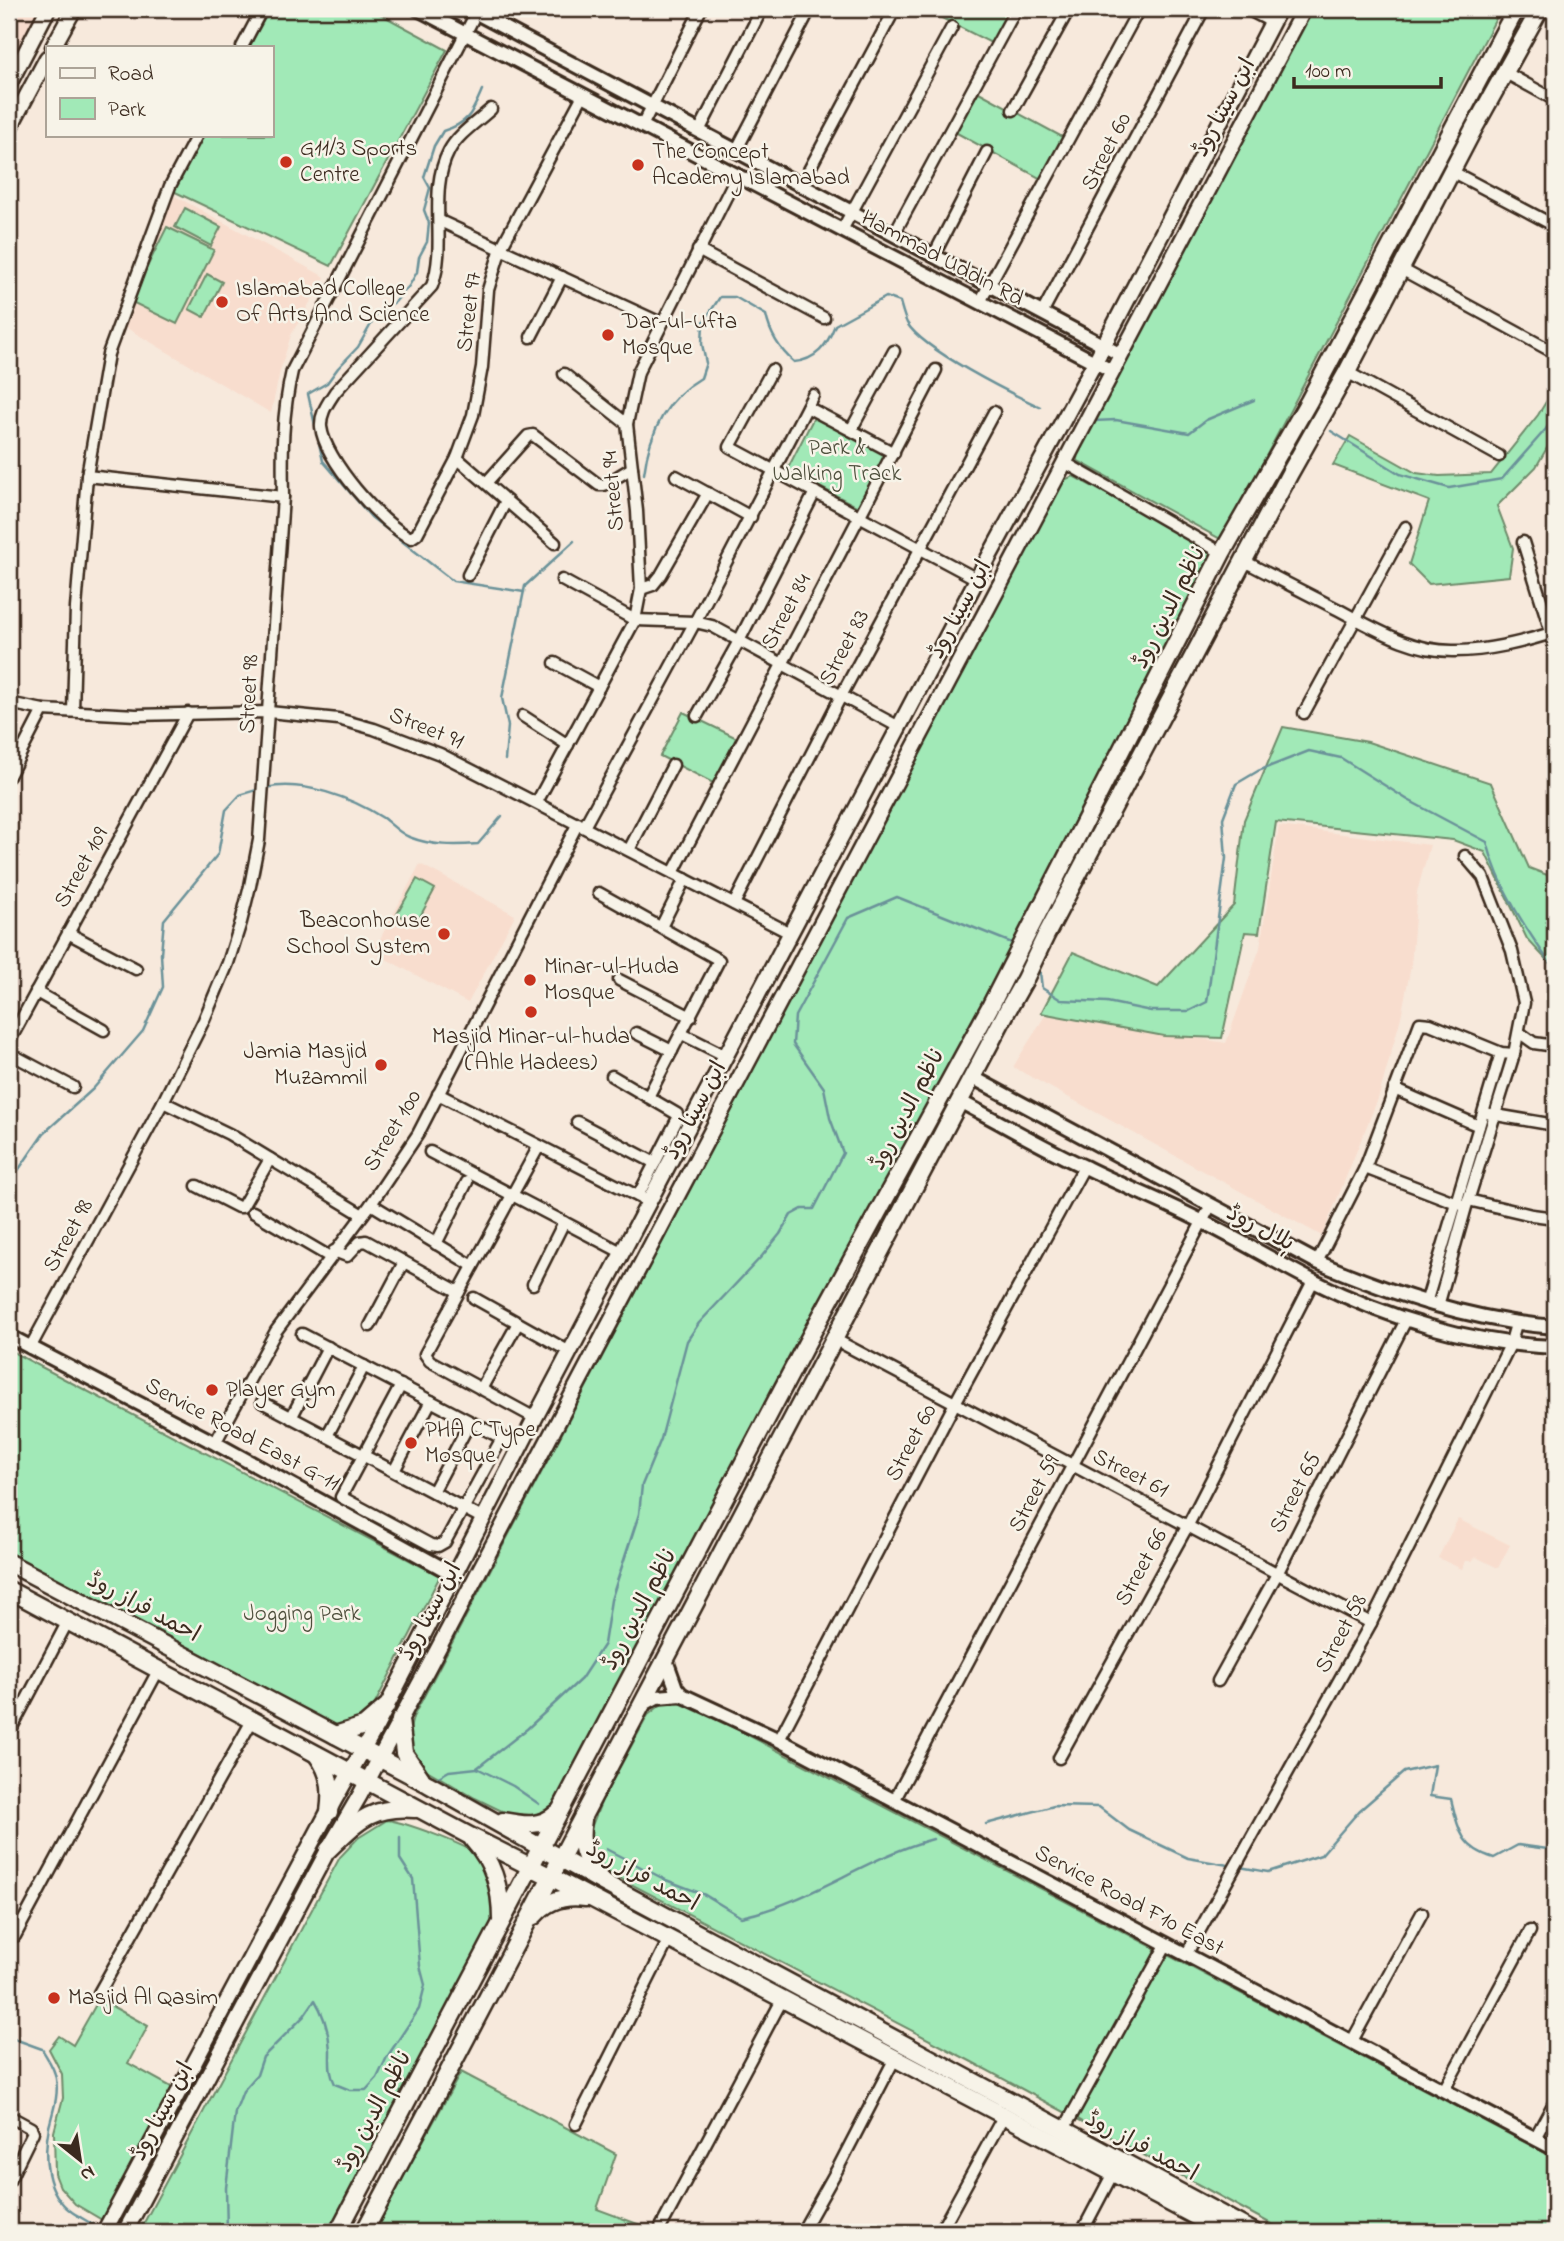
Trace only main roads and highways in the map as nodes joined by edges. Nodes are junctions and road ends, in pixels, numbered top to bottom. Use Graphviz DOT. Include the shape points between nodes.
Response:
graph roads {
  1 [pos="48,9"];
  2 [pos="74,9"];
  3 [pos="1279,9"];
  4 [pos="1304,9"];
  5 [pos="1516,9"];
  6 [pos="1540,9"];
  7 [pos="54,46"];
  8 [pos="46,60"];
  9 [pos="9,84"];
  10 [pos="9,129"];
  11 [pos="1309,401"];
  12 [pos="1326,409"];
  13 [pos="1017,503"];
  14 [pos="1037,515"];
  15 [pos="1202,598"];
  16 [pos="1220,606"];
  17 [pos="789,935"];
  18 [pos="808,948"];
  19 [pos="999,1008"];
  20 [pos="874,1222"];
  21 [pos="891,1231"];
  22 [pos="462,1558"];
  23 [pos="9,1563"];
  24 [pos="481,1567"];
  25 [pos="685,1573"];
  26 [pos="706,1583"];
  27 [pos="9,1590"];
  28 [pos="412,1656"];
  29 [pos="430,1664"];
  30 [pos="386,1707"];
  31 [pos="400,1720"];
  32 [pos="335,1735"];
  33 [pos="363,1750"];
  34 [pos="316,1753"];
  35 [pos="379,1759"];
  36 [pos="350,1772"];
  37 [pos="368,1781"];
  38 [pos="428,1784"];
  39 [pos="424,1810"];
  40 [pos="560,1811"];
  41 [pos="329,1812"];
  42 [pos="584,1815"];
  43 [pos="490,1818"];
  44 [pos="468,1835"];
  45 [pos="540,1847"];
  46 [pos="328,1850"];
  47 [pos="561,1858"];
  48 [pos="530,1866"];
  49 [pos="551,1877"];
  50 [pos="604,1883"];
  51 [pos="592,1898"];
  52 [pos="501,1921"];
  53 [pos="523,1931"];
  54 [pos="178,2094"];
  55 [pos="194,2103"];
  56 [pos="1087,2152"];
  57 [pos="104,2232"];
  58 [pos="125,2232"];
  59 [pos="338,2232"];
  60 [pos="364,2232"];
  61 [pos="1224,2232"];
  62 [pos="1254,2232"];
  1 -- 9 [label="main road"];
  2 -- 7 [label="main road"];
  3 -- 13 [label="main road, ابن سینا روڈ"];
  4 -- 14 [label="main road, ابن سینا روڈ"];
  5 -- 11 [label="main road, ناظم الدین روڈ"];
  6 -- 12 [label="main road, ناظم الدین روڈ"];
  8 -- 10 [label="main road"];
  11 -- 12 [label="main road"];
  11 -- 15 [label="main road, ناظم الدین روڈ" via="1222,553"];
  12 -- 16 [label="main road, ناظم الدین روڈ"];
  13 -- 14 [label="main road"];
  13 -- 17 [label="main road, ابن سینا روڈ"];
  14 -- 18 [label="main road, ابن سینا روڈ"];
  15 -- 16 [label="main road"];
  15 -- 19 [label="main road, ناظم الدین روڈ" via="1011,967"];
  16 -- 19 [label="main road, ناظم الدین روڈ" via="1026,979"];
  17 -- 18 [label="main road"];
  17 -- 22 [label="main road, ابن سینا روڈ" via="643,1199 623,1253"];
  18 -- 24 [label="main road, ابن سینا روڈ"];
  19 -- 20 [label="main road, ناظم الدین روڈ"];
  19 -- 21 [label="main road, ناظم الدین روڈ" via="972,1077"];
  20 -- 21 [label="main road"];
  20 -- 25 [label="main road, ناظم الدین روڈ"];
  21 -- 26 [label="main road, ناظم الدین روڈ"];
  22 -- 24 [label="main road"];
  22 -- 28 [label="main road, ابن سینا روڈ"];
  23 -- 32 [label="main road, احمد فراز روڈ"];
  24 -- 29 [label="main road, ابن سینا روڈ"];
  25 -- 26 [label="main road"];
  25 -- 40 [label="main road, ناظم الدین روڈ"];
  26 -- 42 [label="main road, ناظم الدین روڈ"];
  27 -- 34 [label="main road, احمد فراز روڈ"];
  28 -- 29 [label="main road"];
  28 -- 30 [label="main road, ابن سینا روڈ"];
  29 -- 31 [label="main road, ابن سینا روڈ"];
  30 -- 32 [label="main road" via="364,1726"];
  30 -- 33 [label="main road, ابن سینا روڈ"];
  31 -- 35 [label="main road, ابن سینا روڈ"];
  31 -- 38 [label="main road" via="404,1753"];
  32 -- 33 [label="main road, احمد فراز روڈ"];
  33 -- 35 [label="main road, احمد فراز روڈ"];
  33 -- 36 [label="main road, ابن سینا روڈ"];
  34 -- 36 [label="main road, احمد فراز روڈ"];
  34 -- 41 [label="main road" via="329,1777"];
  35 -- 37 [label="main road, ابن سینا روڈ"];
  35 -- 38 [label="main road, احمد فراز روڈ"];
  36 -- 37 [label="main road, احمد فراز روڈ"];
  36 -- 41 [label="main road, ابن سینا روڈ"];
  37 -- 39 [label="main road, احمد فراز روڈ"];
  37 -- 46 [label="main road, ابن سینا روڈ"];
  38 -- 43 [label="main road, احمد فراز روڈ"];
  39 -- 44 [label="main road, احمد فراز روڈ"];
  39 -- 46 [label="main road" via="376,1811 363,1817"];
  40 -- 43 [label="main road" via="536,1825"];
  40 -- 45 [label="main road, ناظم الدین روڈ"];
  41 -- 54 [label="main road, ابن سینا روڈ"];
  42 -- 47 [label="main road, ناظم الدین روڈ"];
  42 -- 50 [label="main road" via="583,1852"];
  43 -- 45 [label="main road, احمد فراز روڈ"];
  44 -- 48 [label="main road, احمد فراز روڈ"];
  44 -- 52 [label="main road" via="491,1865 498,1883"];
  45 -- 47 [label="main road, احمد فراز روڈ"];
  45 -- 48 [label="main road, ناظم الدین روڈ"];
  46 -- 55 [label="main road, ابن سینا روڈ"];
  47 -- 49 [label="main road, ناظم الدین روڈ"];
  47 -- 50 [label="main road, احمد فراز روڈ"];
  48 -- 49 [label="main road, احمد فراز روڈ"];
  48 -- 52 [label="main road, ناظم الدین روڈ"];
  49 -- 51 [label="main road, احمد فراز روڈ"];
  49 -- 53 [label="main road, ناظم الدین روڈ"];
  50 -- 56 [label="main road, احمد فراز روڈ" via="923,2052 1063,2131"];
  51 -- 53 [label="main road" via="555,1900 538,1911"];
  51 -- 56 [label="main road, احمد فراز روڈ" via="894,2060"];
  52 -- 59 [label="main road, ناظم الدین روڈ"];
  53 -- 60 [label="main road, ناظم الدین روڈ"];
  54 -- 55 [label="main road"];
  54 -- 57 [label="main road, ابن سینا روڈ"];
  55 -- 58 [label="main road, ابن سینا روڈ"];
  56 -- 61 [label="main road, احمد فراز روڈ" via="1113,2173"];
  56 -- 62 [label="main road, احمد فراز روڈ"];
}
